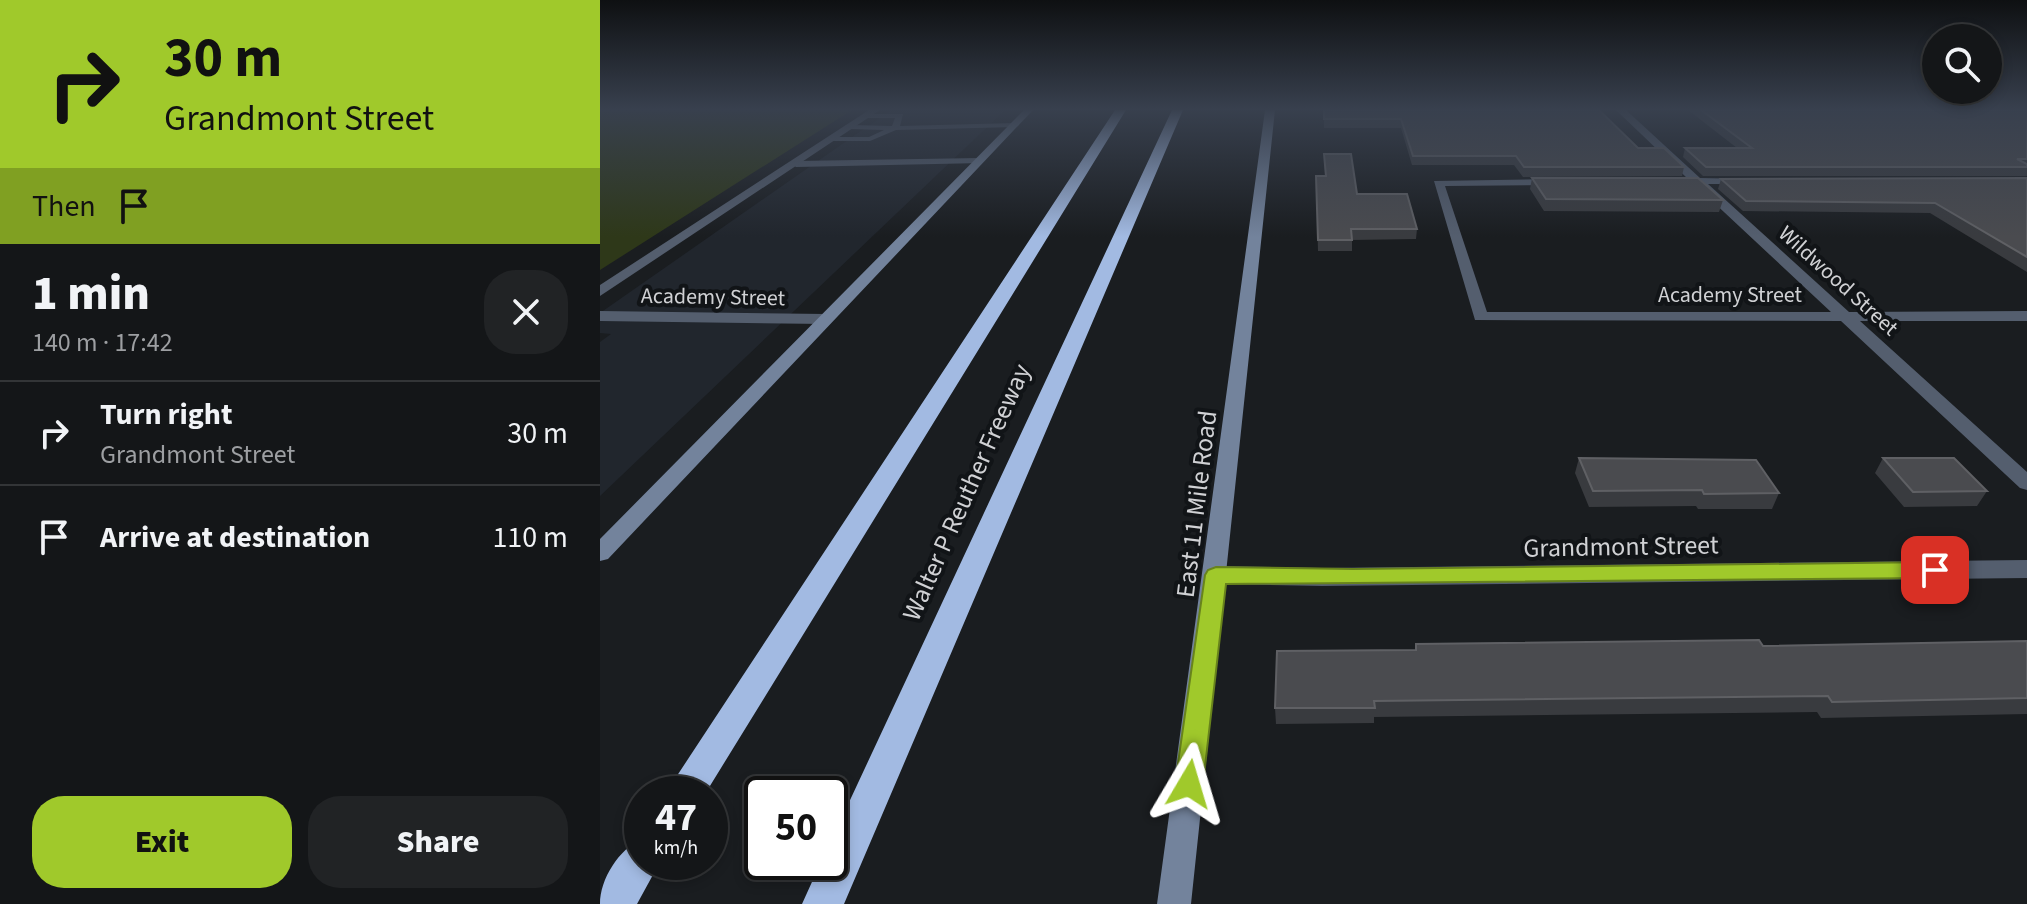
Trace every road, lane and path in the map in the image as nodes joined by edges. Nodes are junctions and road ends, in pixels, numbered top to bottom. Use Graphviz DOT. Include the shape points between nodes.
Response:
graph roads {
  1 [pos="813,152"];
  2 [pos="988,152"];
  3 [pos="1094,152"];
  4 [pos="1159,152"];
  5 [pos="1265,152"];
  6 [pos="1666,152"];
  7 [pos="979,161"];
  8 [pos="796,164"];
  9 [pos="1667,181"];
  10 [pos="1697,181"];
  11 [pos="1760,181"];
  12 [pos="1575,182"];
  13 [pos="600,292"];
  14 [pos="1844,315"];
  15 [pos="600,316"];
  16 [pos="2027,316"];
  17 [pos="826,319"];
  18 [pos="2027,483"];
  19 [pos="600,553"];
  20 [pos="2027,569"];
  21 [pos="1216,575"];
  22 [pos="696,776"];
  23 [pos="628,880"];
  24 [pos="613,904"];
  25 [pos="823,904"];
  26 [pos="1174,904"];
  1 -- 8 [label="street"];
  2 -- 7 [label="main road"];
  3 -- 22 [label="highway, Walter P Reuther Freeway"];
  4 -- 25 [label="highway, Walter P Reuther Freeway"];
  5 -- 21 [label="main road, East 11 Mile Road"];
  6 -- 10 [label="street, Wildwood Street"];
  7 -- 8 [label="lane"];
  7 -- 17 [label="main road"];
  8 -- 13 [label="street"];
  9 -- 10 [label="street"];
  10 -- 11 [label="street"];
  10 -- 14 [label="street, Wildwood Street"];
  12 -- 14 [label="street, Academy Street" via="1438,183 1481,317"];
  14 -- 16 [label="street, Academy Street"];
  14 -- 18 [label="street, Wildwood Street"];
  15 -- 17 [label="street, Academy Street"];
  17 -- 19 [label="main road"];
  20 -- 21 [label="street, Grandmont Street"];
  21 -- 26 [label="main road, East 11 Mile Road"];
  23 -- 24 [label="highway"];
}
